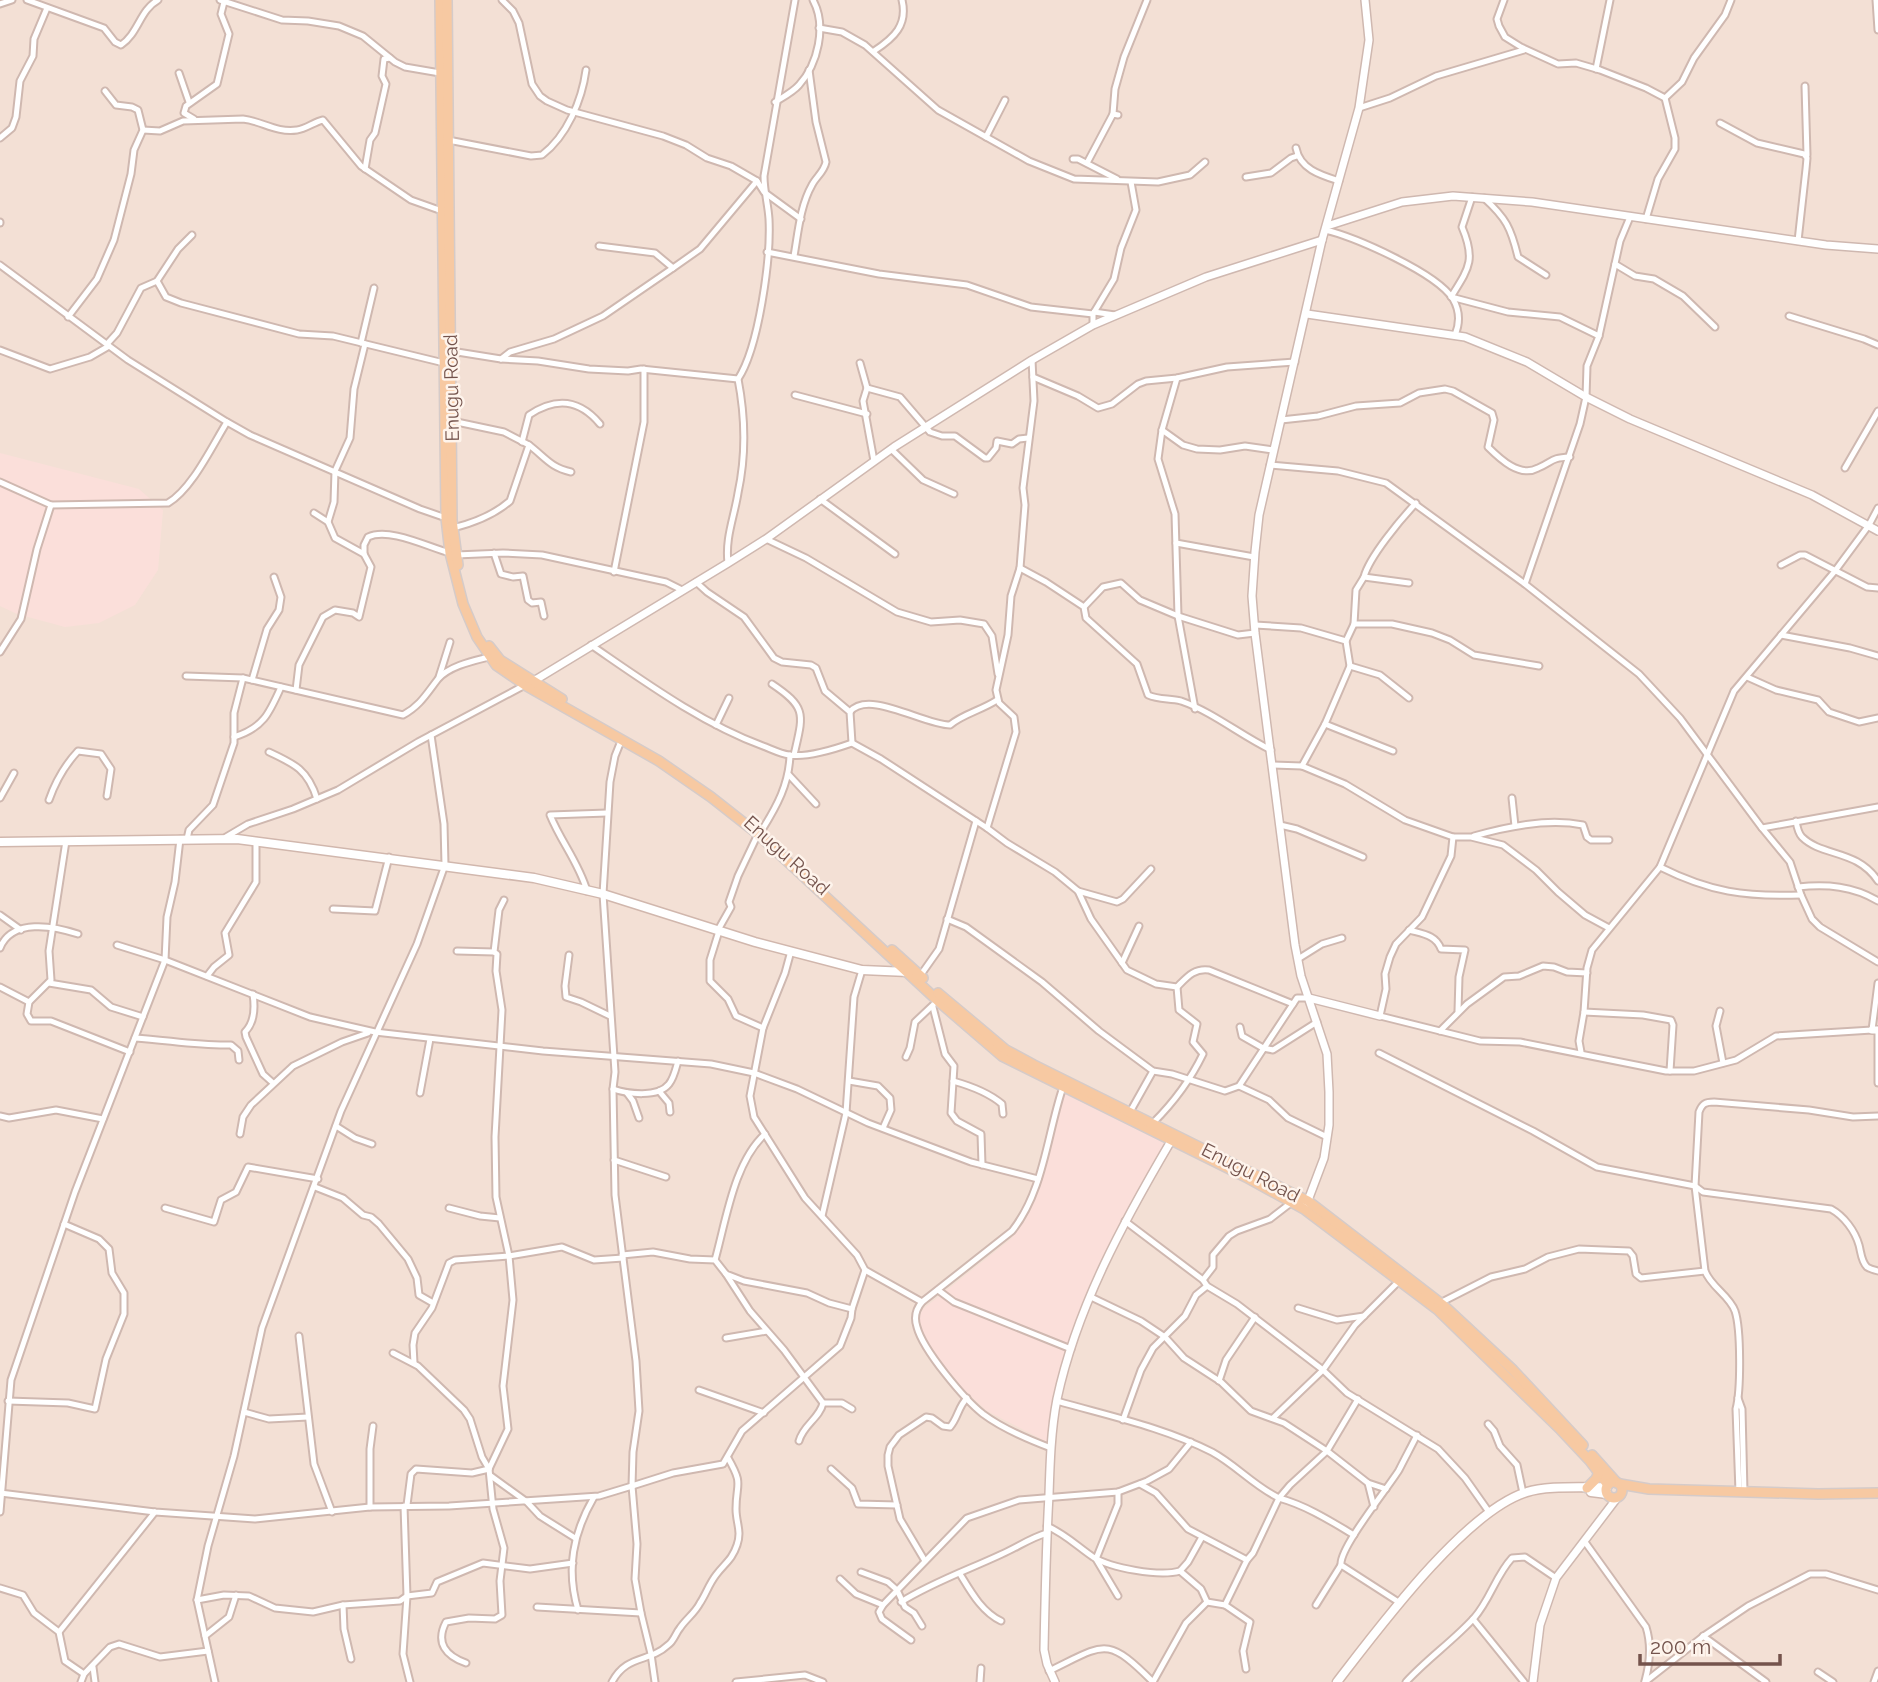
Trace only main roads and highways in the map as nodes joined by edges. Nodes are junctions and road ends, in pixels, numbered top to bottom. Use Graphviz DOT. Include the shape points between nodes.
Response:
graph roads {
  1 [pos="440,0"];
  2 [pos="447,0"];
  3 [pos="453,554"];
  4 [pos="528,683"];
  5 [pos="760,832"];
  6 [pos="0,842"];
  7 [pos="914,972"];
  8 [pos="1064,1084"];
  9 [pos="1306,1205"];
  10 [pos="1599,1472"];
  11 [pos="1582,1489"];
  12 [pos="1613,1490"];
  13 [pos="1878,1493"];
  14 [pos="1337,1682"];
  1 -- 3 [label="main road" via="446,518"];
  2 -- 3 [label="main road, Enugu Road"];
  3 -- 4 [label="main road, Enugu Road" via="490,648"];
  3 -- 4 [label="main road" via="463,604 477,637 496,665"];
  4 -- 5 [label="main road" via="685,778"];
  4 -- 5 [label="main road, Enugu Road" via="688,775"];
  5 -- 7 [label="main road, Enugu Road"];
  6 -- 7 [label="main road" via="256,841 534,877 862,970"];
  7 -- 8 [label="main road, Enugu Road" via="1006,1050"];
  7 -- 8 [label="main road" via="935,1003 1002,1056"];
  8 -- 9 [label="main road, Enugu Road" via="1130,1112"];
  8 -- 9 [label="main road" via="1292,1202"];
  9 -- 10 [label="main road" via="1438,1310"];
  9 -- 12 [label="main road, Enugu Road" via="1440,1303 1513,1370 1595,1459"];
  10 -- 11 [label="main road"];
  10 -- 12 [label="main road"];
  11 -- 12 [label="main road"];
  11 -- 14 [label="main road" via="1522,1493 1489,1512 1400,1604"];
  12 -- 13 [label="main road"];
}
